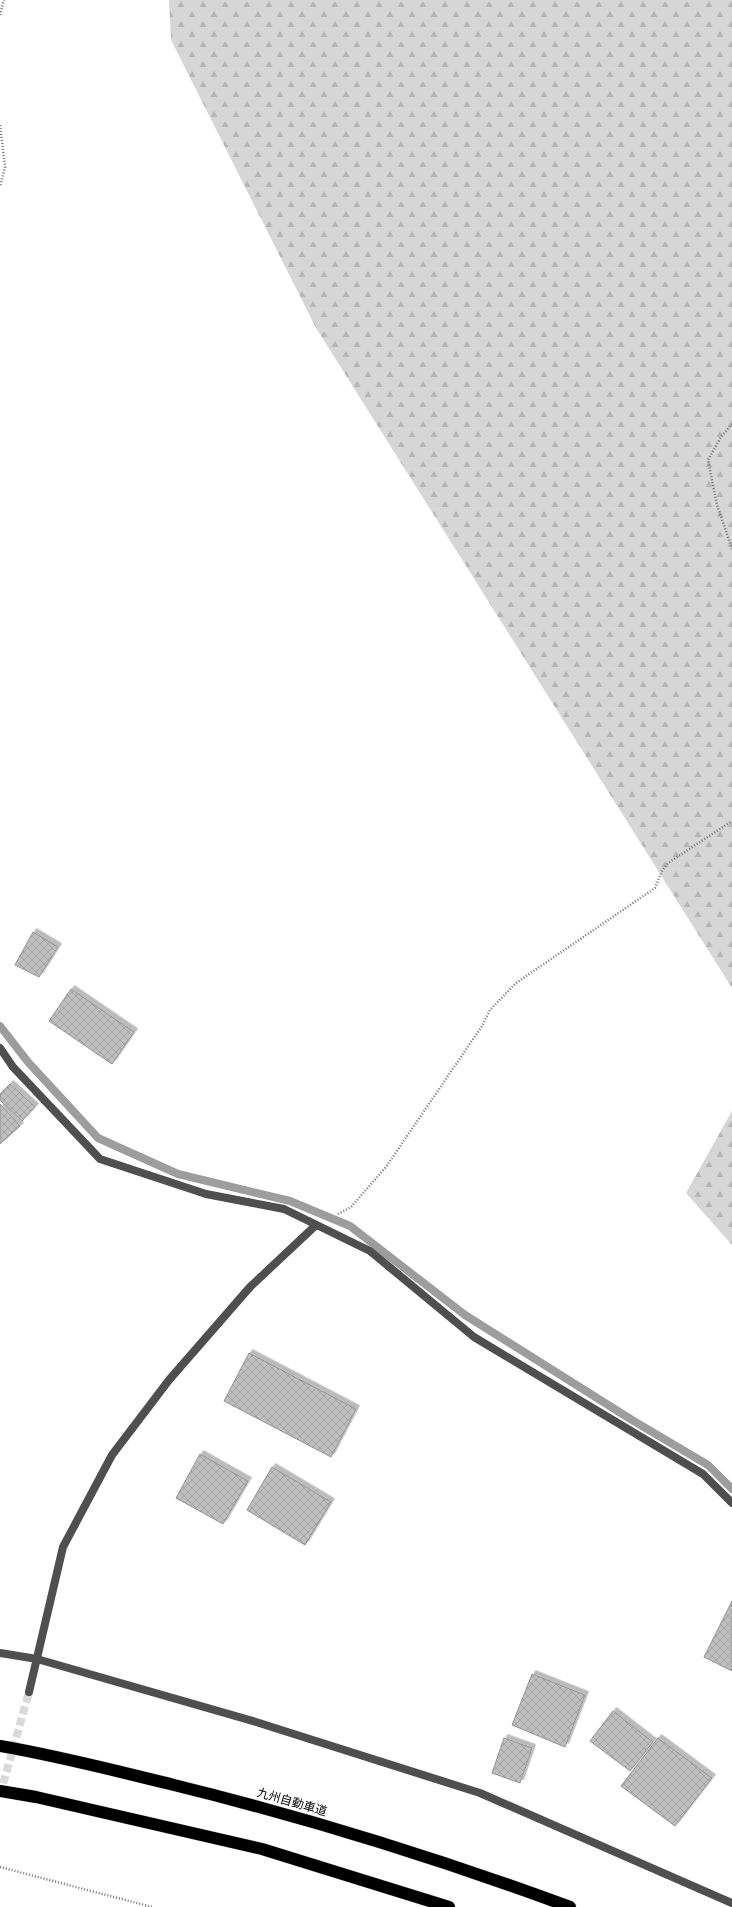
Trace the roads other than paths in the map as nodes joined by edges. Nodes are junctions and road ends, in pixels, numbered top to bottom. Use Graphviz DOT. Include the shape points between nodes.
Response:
graph roads {
  1 [pos="0,1048"];
  2 [pos="315,1226"];
  3 [pos="732,1503"];
  4 [pos="0,1653"];
  5 [pos="37,1659"];
  6 [pos="29,1692"];
  7 [pos="0,1746"];
  8 [pos="0,1791"];
  9 [pos="732,1903"];
  10 [pos="449,1907"];
  11 [pos="570,1907"];
  1 -- 2 [label="street" via="13,1067 100,1159 206,1194 284,1209"];
  2 -- 3 [label="street" via="370,1251 474,1337 704,1474"];
  2 -- 5 [label="street" via="245,1293 169,1380 112,1455 63,1547"];
  4 -- 5 [label="street"];
  5 -- 6 [label="street"];
  5 -- 9 [label="street" via="256,1722 480,1793"];
  7 -- 11 [label="highway, 九州自動車道" via="49,1754 272,1809 484,1875"];
  8 -- 10 [label="highway" via="262,1849"];
}
